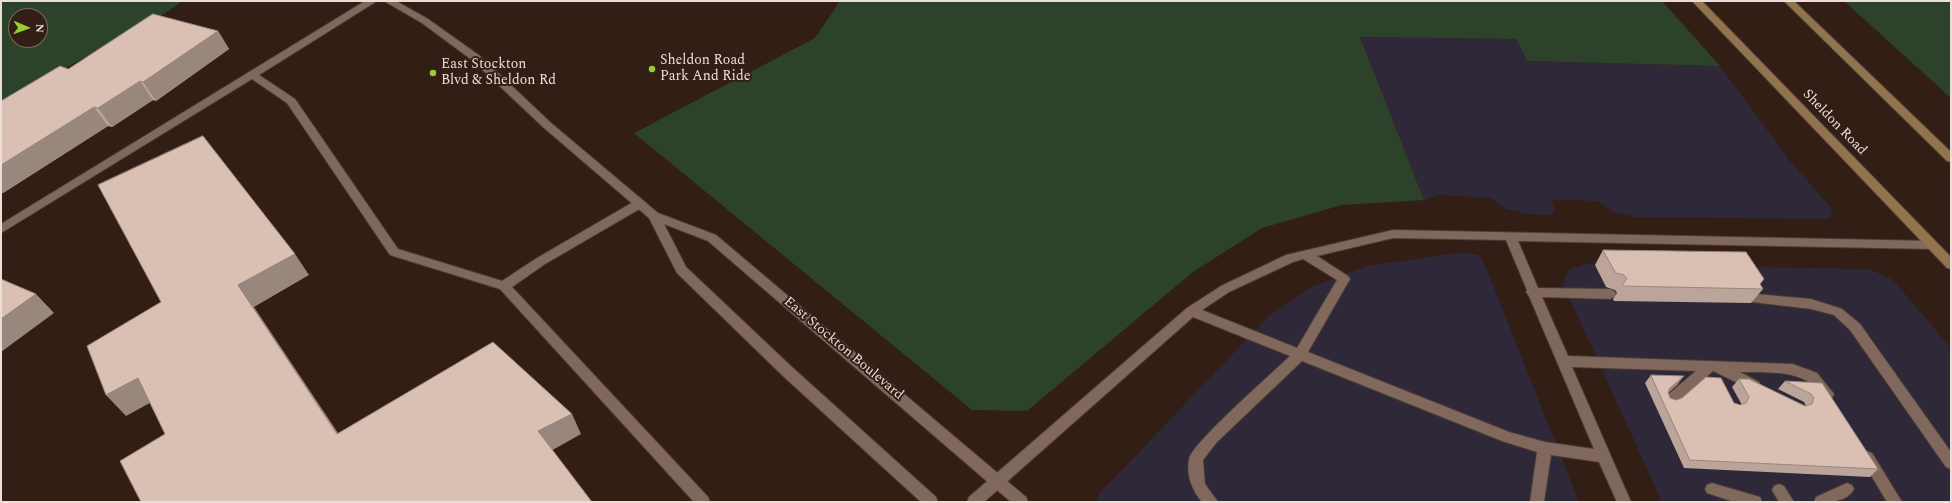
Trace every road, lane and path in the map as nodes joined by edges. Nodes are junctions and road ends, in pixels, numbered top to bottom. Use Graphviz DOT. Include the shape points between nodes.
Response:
graph roads {
  1 [pos="372,1"];
  2 [pos="389,1"];
  3 [pos="1697,1"];
  4 [pos="1789,1"];
  5 [pos="253,75"];
  6 [pos="1951,158"];
  7 [pos="639,204"];
  8 [pos="654,216"];
  9 [pos="1,229"];
  10 [pos="1510,237"];
  11 [pos="1932,245"];
  12 [pos="1304,254"];
  13 [pos="1951,265"];
  14 [pos="504,286"];
  15 [pos="1532,292"];
  16 [pos="1610,294"];
  17 [pos="1756,299"];
  18 [pos="1191,311"];
  19 [pos="1300,355"];
  20 [pos="1563,361"];
  21 [pos="1712,365"];
  22 [pos="1723,385"];
  23 [pos="1769,393"];
  24 [pos="1670,401"];
  25 [pos="1833,403"];
  26 [pos="1545,448"];
  27 [pos="1862,449"];
  28 [pos="1604,456"];
  29 [pos="1951,463"];
  30 [pos="997,481"];
  31 [pos="1712,489"];
  32 [pos="1847,489"];
  33 [pos="1779,490"];
  34 [pos="703,502"];
  35 [pos="931,502"];
  36 [pos="974,502"];
  37 [pos="1020,502"];
  38 [pos="1212,502"];
  39 [pos="1537,502"];
  40 [pos="1624,502"];
  41 [pos="1755,502"];
  42 [pos="1787,502"];
  43 [pos="1820,502"];
  44 [pos="1895,502"];
  1 -- 5 [label="street"];
  2 -- 7 [label="street, East Stockton Boulevard" via="425,22 476,58 547,125"];
  3 -- 11 [label="main road, Sheldon Road"];
  4 -- 6 [label="main road"];
  5 -- 9 [label="street"];
  5 -- 14 [label="street" via="291,101 394,252"];
  7 -- 8 [label="street, East Stockton Boulevard"];
  7 -- 14 [label="street"];
  8 -- 30 [label="street, East Stockton Boulevard" via="712,238"];
  8 -- 35 [label="street, East Stockton Boulevard" via="681,270"];
  10 -- 11 [label="street"];
  10 -- 12 [label="street" via="1393,234"];
  10 -- 15 [label="street"];
  11 -- 13 [label="main road, Sheldon Road"];
  12 -- 18 [label="street" via="1290,258 1225,289"];
  12 -- 19 [label="street" via="1344,279"];
  14 -- 34 [label="street"];
  15 -- 16 [label="street"];
  15 -- 20 [label="street"];
  17 -- 29 [label="street" via="1811,304 1838,312 1855,326"];
  18 -- 19 [label="street"];
  18 -- 30 [label="street"];
  19 -- 26 [label="street" via="1507,437"];
  19 -- 38 [label="street" via="1212,438 1196,459 1198,486"];
  20 -- 21 [label="street"];
  20 -- 28 [label="street"];
  21 -- 22 [label="street"];
  21 -- 23 [label="street"];
  21 -- 24 [label="street"];
  21 -- 25 [label="street" via="1793,369 1812,377"];
  26 -- 28 [label="street"];
  26 -- 39 [label="street"];
  27 -- 44 [label="street"];
  28 -- 40 [label="street"];
  30 -- 36 [label="street"];
  30 -- 37 [label="street, East Stockton Boulevard"];
  31 -- 41 [label="street"];
  32 -- 43 [label="street"];
  33 -- 42 [label="street"];
}
